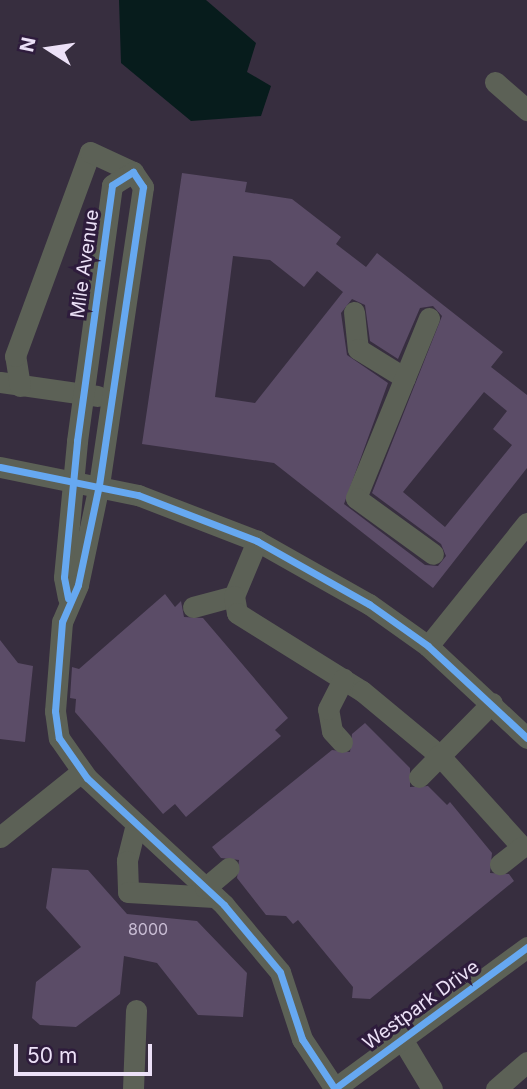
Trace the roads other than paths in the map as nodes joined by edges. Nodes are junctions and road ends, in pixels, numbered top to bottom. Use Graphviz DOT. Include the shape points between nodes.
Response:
graph roads {
  1 [pos="495,82"];
  2 [pos="527,109"];
  3 [pos="133,172"];
  4 [pos="354,312"];
  5 [pos="429,318"];
  6 [pos="405,378"];
  7 [pos="10,384"];
  8 [pos="83,394"];
  9 [pos="113,398"];
  10 [pos="0,467"];
  11 [pos="74,481"];
  12 [pos="99,485"];
  13 [pos="527,523"];
  14 [pos="257,541"];
  15 [pos="433,554"];
  16 [pos="234,596"];
  17 [pos="68,598"];
  18 [pos="193,607"];
  19 [pos="428,646"];
  20 [pos="343,679"];
  21 [pos="492,703"];
  22 [pos="527,738"];
  23 [pos="342,742"];
  24 [pos="439,755"];
  25 [pos="81,772"];
  26 [pos="419,777"];
  27 [pos="136,824"];
  28 [pos="0,837"];
  29 [pos="500,863"];
  30 [pos="229,869"];
  31 [pos="210,892"];
  32 [pos="527,947"];
  33 [pos="136,1010"];
  34 [pos="401,1040"];
  35 [pos="527,1062"];
  36 [pos="133,1089"];
  37 [pos="335,1089"];
  38 [pos="432,1089"];
  39 [pos="496,1089"];
  1 -- 2 [label="street"];
  3 -- 7 [label="street" via="90,152 15,356"];
  3 -- 8 [label="street, Mile Avenue" via="112,185"];
  3 -- 9 [label="street" via="144,187"];
  4 -- 6 [label="street" via="358,349"];
  5 -- 6 [label="street"];
  6 -- 15 [label="street" via="356,498"];
  7 -- 8 [label="street"];
  8 -- 9 [label="street"];
  8 -- 11 [label="street, Mile Avenue"];
  9 -- 12 [label="street"];
  10 -- 11 [label="street"];
  11 -- 12 [label="street"];
  11 -- 17 [label="street, Mile Avenue" via="64,577"];
  12 -- 14 [label="street"];
  12 -- 17 [label="street" via="78,584"];
  13 -- 19 [label="street"];
  14 -- 16 [label="street"];
  14 -- 19 [label="street" via="347,591"];
  16 -- 18 [label="street"];
  16 -- 20 [label="street" via="237,612"];
  17 -- 25 [label="street" via="55,711 59,738"];
  19 -- 21 [label="street"];
  20 -- 23 [label="street" via="328,709"];
  20 -- 24 [label="street"];
  21 -- 22 [label="street"];
  21 -- 24 [label="street"];
  24 -- 26 [label="street"];
  24 -- 29 [label="street" via="522,847"];
  25 -- 27 [label="street"];
  25 -- 28 [label="street"];
  27 -- 31 [label="street"];
  27 -- 31 [label="street" via="127,861 128,891"];
  30 -- 31 [label="street"];
  31 -- 37 [label="street" via="280,972 302,1039"];
  32 -- 34 [label="street, Westpark Drive"];
  33 -- 36 [label="street"];
  34 -- 37 [label="street, Westpark Drive"];
  34 -- 38 [label="street"];
  35 -- 39 [label="street"];
}
